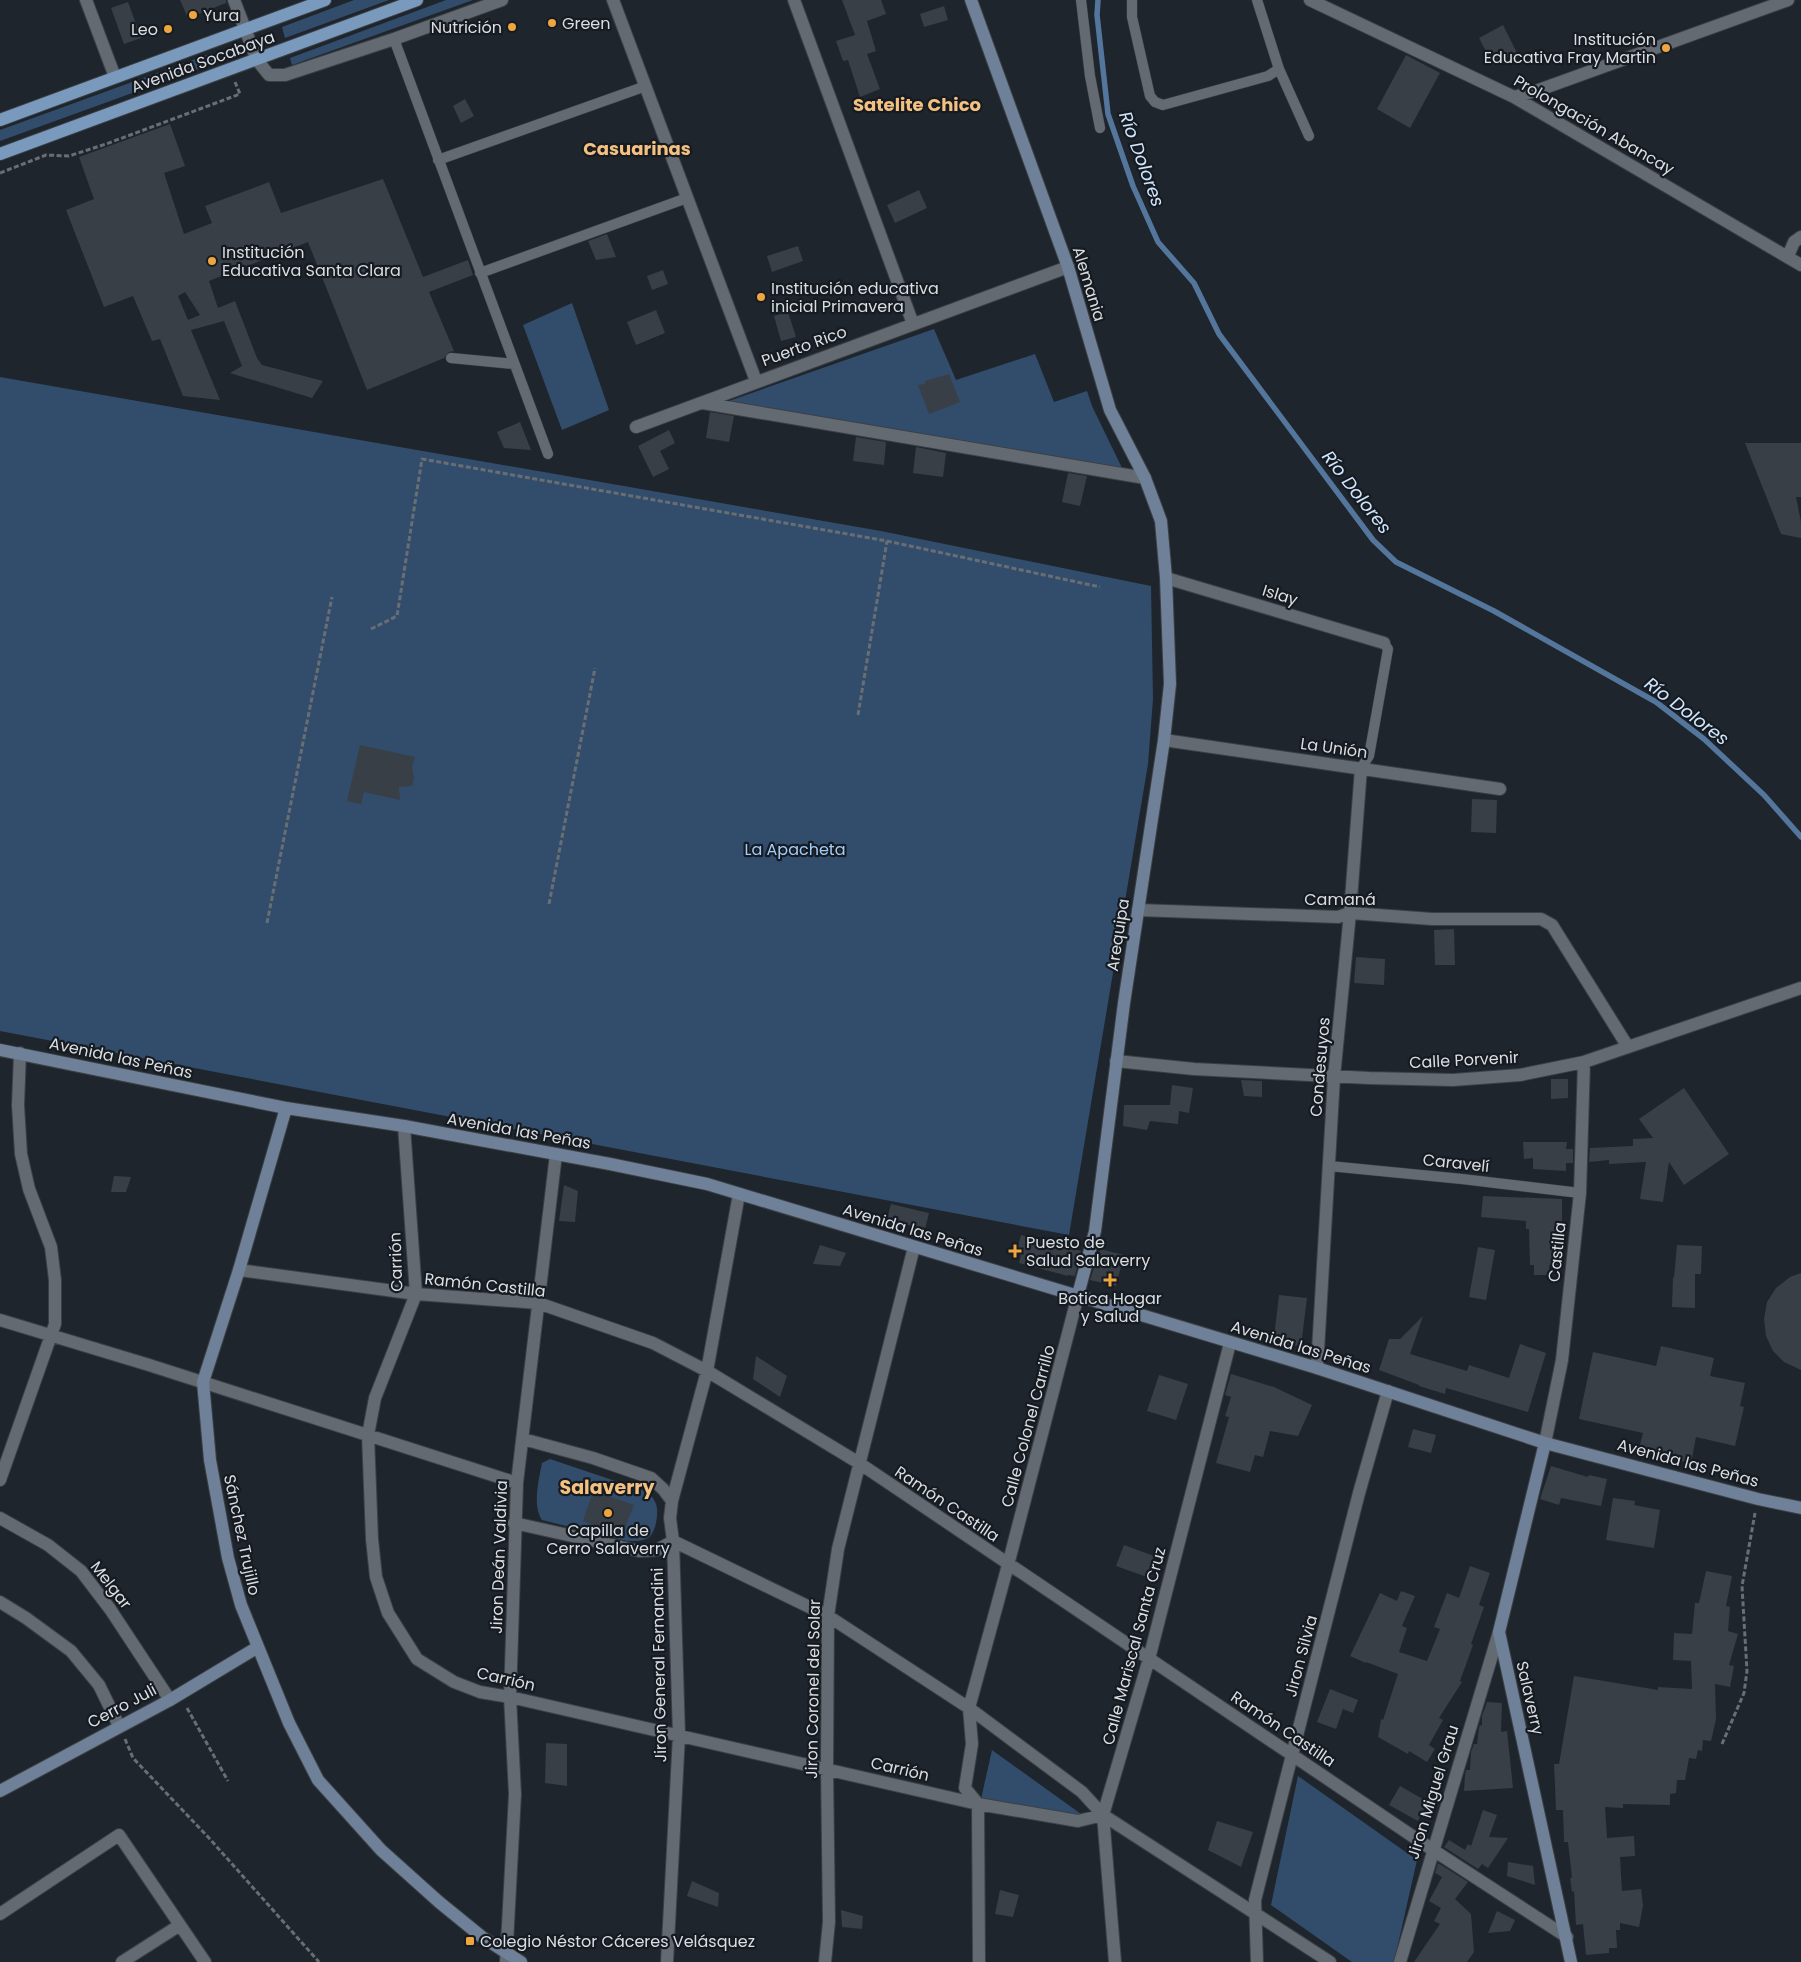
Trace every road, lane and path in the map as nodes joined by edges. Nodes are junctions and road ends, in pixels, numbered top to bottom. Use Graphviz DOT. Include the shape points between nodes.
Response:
graph roads {
  1 [pos="86,0"];
  2 [pos="234,0"];
  3 [pos="325,0"];
  4 [pos="417,0"];
  5 [pos="502,0"];
  6 [pos="613,0"];
  7 [pos="794,0"];
  8 [pos="970,0"];
  9 [pos="1081,0"];
  10 [pos="1132,0"];
  11 [pos="1257,0"];
  12 [pos="1310,0"];
  13 [pos="1788,0"];
  14 [pos="245,29"];
  15 [pos="394,39"];
  16 [pos="257,60"];
  17 [pos="1279,69"];
  18 [pos="230,70"];
  19 [pos="115,77"];
  20 [pos="646,86"];
  21 [pos="1514,97"];
  22 [pos="0,120"];
  23 [pos="1100,128"];
  24 [pos="1309,136"];
  25 [pos="0,154"];
  26 [pos="438,160"];
  27 [pos="0,172"];
  28 [pos="687,198"];
  29 [pos="1801,238"];
  30 [pos="1788,256"];
  31 [pos="1801,265"];
  32 [pos="1068,267"];
  33 [pos="480,273"];
  34 [pos="913,324"];
  35 [pos="451,358"];
  36 [pos="514,364"];
  37 [pos="756,381"];
  38 [pos="703,402"];
  39 [pos="636,426"];
  40 [pos="548,454"];
  41 [pos="1145,478"];
  42 [pos="887,541"];
  43 [pos="1166,578"];
  44 [pos="1100,587"];
  45 [pos="332,597"];
  46 [pos="371,629"];
  47 [pos="1384,643"];
  48 [pos="595,668"];
  49 [pos="858,715"];
  50 [pos="1164,740"];
  51 [pos="1361,768"];
  52 [pos="1500,789"];
  53 [pos="549,904"];
  54 [pos="1138,910"];
  55 [pos="1350,913"];
  56 [pos="268,923"];
  57 [pos="1801,988"];
  58 [pos="1628,1048"];
  59 [pos="0,1050"];
  60 [pos="20,1053"];
  61 [pos="1116,1061"];
  62 [pos="1584,1062"];
  63 [pos="1334,1077"];
  64 [pos="286,1108"];
  65 [pos="404,1126"];
  66 [pos="556,1154"];
  67 [pos="1330,1166"];
  68 [pos="1580,1193"];
  69 [pos="739,1194"];
  70 [pos="914,1248"];
  71 [pos="239,1270"];
  72 [pos="416,1294"];
  73 [pos="1078,1296"];
  74 [pos="538,1303"];
  75 [pos="0,1320"];
  76 [pos="51,1335"];
  77 [pos="1230,1343"];
  78 [pos="1317,1368"];
  79 [pos="707,1371"];
  80 [pos="203,1382"];
  81 [pos="1388,1391"];
  82 [pos="368,1435"];
  83 [pos="523,1439"];
  84 [pos="1545,1443"];
  85 [pos="859,1463"];
  86 [pos="0,1480"];
  87 [pos="517,1482"];
  88 [pos="1758,1499"];
  89 [pos="672,1501"];
  90 [pos="1801,1508"];
  91 [pos="0,1518"];
  92 [pos="514,1523"];
  93 [pos="674,1541"];
  94 [pos="1008,1565"];
  95 [pos="0,1602"];
  96 [pos="828,1616"];
  97 [pos="1499,1632"];
  98 [pos="258,1647"];
  99 [pos="1149,1659"];
  100 [pos="510,1696"];
  101 [pos="174,1697"];
  102 [pos="969,1708"];
  103 [pos="119,1726"];
  104 [pos="679,1735"];
  105 [pos="1722,1744"];
  106 [pos="1291,1754"];
  107 [pos="827,1768"];
  108 [pos="228,1781"];
  109 [pos="0,1791"];
  110 [pos="978,1804"];
  111 [pos="1103,1815"];
  112 [pos="1433,1850"];
  113 [pos="0,1914"];
  114 [pos="1256,1914"];
  115 [pos="180,1925"];
  116 [pos="1567,1937"];
  117 [pos="506,1957"];
  118 [pos="122,1962"];
  119 [pos="205,1962"];
  120 [pos="319,1962"];
  121 [pos="521,1962"];
  122 [pos="667,1962"];
  123 [pos="825,1962"];
  124 [pos="979,1962"];
  125 [pos="1115,1962"];
  126 [pos="1256,1962"];
  127 [pos="1330,1962"];
  128 [pos="1400,1962"];
  129 [pos="1571,1962"];
  1 -- 19 [label="street"];
  2 -- 14 [label="street"];
  3 -- 14 [label="main road, Avenida Socabaya"];
  4 -- 16 [label="main road, Avenida Socabaya"];
  5 -- 15 [label="street"];
  6 -- 20 [label="street"];
  7 -- 34 [label="street"];
  8 -- 32 [label="street, Alemania"];
  9 -- 23 [label="lane"];
  10 -- 17 [label="lane" via="1132,17 1150,96 1155,102 1163,105 1268,76"];
  11 -- 17 [label="lane"];
  12 -- 21 [label="street, Prolongación Abancay"];
  13 -- 21 [label="street"];
  14 -- 16 [label="street"];
  14 -- 19 [label="main road, Avenida Socabaya"];
  15 -- 16 [label="street" via="285,75 269,76"];
  15 -- 26 [label="lane"];
  16 -- 18 [label="main road, Avenida Socabaya"];
  17 -- 24 [label="lane"];
  18 -- 25 [label="main road, Avenida Socabaya"];
  18 -- 27 [label="path" via="240,94 70,156 46,155"];
  19 -- 22 [label="main road, Avenida Socabaya"];
  20 -- 26 [label="lane"];
  20 -- 28 [label="street"];
  21 -- 30 [label="street, Prolongación Abancay"];
  26 -- 33 [label="lane"];
  28 -- 33 [label="lane"];
  28 -- 37 [label="street"];
  29 -- 30 [label="street" via="1794,242"];
  30 -- 31 [label="street, Prolongación Abancay"];
  32 -- 34 [label="street, Puerto Rico"];
  32 -- 41 [label="street, Alemania" via="1110,410"];
  33 -- 36 [label="lane"];
  34 -- 37 [label="street, Puerto Rico"];
  35 -- 36 [label="lane"];
  36 -- 40 [label="lane"];
  37 -- 38 [label="street, Puerto Rico"];
  38 -- 39 [label="street, Puerto Rico"];
  38 -- 41 [label="street"];
  41 -- 43 [label="street, Alemania" via="1161,521"];
  42 -- 44 [label="path"];
  42 -- 46 [label="path" via="422,459 397,616"];
  42 -- 49 [label="path"];
  43 -- 47 [label="street, Islay"];
  43 -- 50 [label="street, Arequipa" via="1170,684"];
  45 -- 56 [label="path"];
  47 -- 51 [label="lane" via="1388,649 1369,756"];
  48 -- 53 [label="path"];
  50 -- 51 [label="street, La Unión"];
  50 -- 54 [label="street, Arequipa"];
  51 -- 52 [label="street, La Unión"];
  51 -- 55 [label="street, Condesuyos"];
  54 -- 55 [label="street, Camaná" via="1338,917"];
  54 -- 61 [label="street, Arequipa"];
  55 -- 58 [label="street, Camaná" via="1432,919 1541,919 1552,925"];
  55 -- 63 [label="street, Condesuyos"];
  57 -- 58 [label="street, Calle Porvenir"];
  58 -- 62 [label="street, Calle Porvenir"];
  59 -- 60 [label="street, Avenida las Peñas"];
  60 -- 64 [label="street, Avenida las Peñas"];
  60 -- 76 [label="street" via="18,1104 21,1154 29,1190 51,1247 55,1324"];
  61 -- 63 [label="street, Calle Porvenir"];
  61 -- 73 [label="street, Arequipa" via="1095,1230"];
  62 -- 63 [label="street, Calle Porvenir" via="1520,1074 1453,1080"];
  62 -- 68 [label="street, Castilla"];
  63 -- 67 [label="street, Condesuyos"];
  64 -- 65 [label="street, Avenida las Peñas"];
  64 -- 71 [label="street, Sánchez Trujillo"];
  65 -- 66 [label="street, Avenida las Peñas"];
  65 -- 72 [label="street, Carrión"];
  66 -- 69 [label="street, Avenida las Peñas" via="657,1173"];
  66 -- 74 [label="street, Jiron Deán Valdivia"];
  67 -- 68 [label="lane, Caravelí"];
  67 -- 78 [label="street, Condesuyos"];
  68 -- 84 [label="street, Castilla" via="1562,1360"];
  69 -- 70 [label="street, Avenida las Peñas"];
  69 -- 79 [label="street, Jiron General Fernandini"];
  70 -- 73 [label="street, Avenida las Peñas"];
  70 -- 85 [label="street, Jiron Coronel del Solar"];
  71 -- 72 [label="street, Ramón Castilla"];
  71 -- 80 [label="street, Sánchez Trujillo"];
  72 -- 74 [label="street, Ramón Castilla"];
  72 -- 82 [label="street, Carrión" via="375,1398"];
  73 -- 77 [label="street, Avenida las Peñas"];
  73 -- 94 [label="street, Calle Colonel Carrillo"];
  74 -- 79 [label="street, Ramón Castilla" via="653,1343"];
  74 -- 83 [label="street, Jiron Deán Valdivia"];
  75 -- 76 [label="street"];
  76 -- 80 [label="street"];
  76 -- 86 [label="street"];
  77 -- 78 [label="street, Avenida las Peñas"];
  77 -- 99 [label="street, Calle Mariscal Santa Cruz"];
  78 -- 81 [label="street, Avenida las Peñas"];
  79 -- 85 [label="street, Ramón Castilla"];
  79 -- 89 [label="street, Jiron General Fernandini"];
  80 -- 82 [label="street"];
  80 -- 98 [label="street, Sánchez Trujillo" via="210,1460 228,1558 241,1605"];
  81 -- 84 [label="street, Avenida las Peñas"];
  81 -- 106 [label="street, Jiron Silvia"];
  82 -- 87 [label="street"];
  82 -- 100 [label="street, Carrión" via="376,1576 388,1613 417,1659 433,1670 480,1692"];
  83 -- 87 [label="street, Jiron Deán Valdivia"];
  83 -- 89 [label="street" via="652,1478"];
  84 -- 88 [label="street, Avenida las Peñas"];
  84 -- 97 [label="street, Salaverry"];
  85 -- 94 [label="street, Ramón Castilla"];
  85 -- 96 [label="street, Jiron Coronel del Solar" via="838,1550"];
  87 -- 92 [label="street, Jiron Deán Valdivia"];
  88 -- 90 [label="street, Avenida las Peñas"];
  88 -- 105 [label="path" via="1742,1586 1747,1671 1744,1692"];
  89 -- 93 [label="street, Jiron General Fernandini" via="670,1518"];
  91 -- 101 [label="street, Melgar" via="48,1546 81,1571"];
  92 -- 93 [label="street" via="639,1552 657,1550"];
  92 -- 100 [label="street, Jiron Deán Valdivia"];
  93 -- 96 [label="street"];
  93 -- 104 [label="street, Jiron General Fernandini"];
  94 -- 99 [label="street, Ramón Castilla"];
  94 -- 102 [label="street, Calle Colonel Carrillo"];
  95 -- 103 [label="street" via="71,1651 99,1685"];
  96 -- 102 [label="street"];
  96 -- 107 [label="street, Jiron Coronel del Solar"];
  97 -- 112 [label="street, Jiron Miguel Grau"];
  97 -- 116 [label="street, Salaverry"];
  98 -- 101 [label="street, Cerro Juli"];
  98 -- 117 [label="street, Sánchez Trujillo" via="289,1724 318,1780 381,1850"];
  99 -- 106 [label="street, Ramón Castilla"];
  99 -- 111 [label="street, Calle Mariscal Santa Cruz"];
  100 -- 104 [label="street, Carrión"];
  100 -- 117 [label="street, Jiron Deán Valdivia" via="515,1794"];
  101 -- 103 [label="street, Cerro Juli"];
  101 -- 108 [label="path"];
  102 -- 110 [label="street" via="972,1744 965,1788"];
  102 -- 111 [label="street" via="1082,1792"];
  103 -- 109 [label="street, Cerro Juli"];
  103 -- 120 [label="path" via="133,1758"];
  104 -- 107 [label="street, Carrión"];
  104 -- 122 [label="street, Jiron General Fernandini"];
  106 -- 112 [label="street, Ramón Castilla"];
  106 -- 114 [label="street, Jiron Silvia" via="1255,1900"];
  107 -- 110 [label="street, Carrión"];
  107 -- 123 [label="street, Jiron Coronel del Solar" via="829,1922"];
  110 -- 111 [label="street, Carrión" via="1078,1821"];
  110 -- 124 [label="street"];
  111 -- 114 [label="street"];
  111 -- 125 [label="street, Calle Mariscal Santa Cruz"];
  112 -- 116 [label="street, Ramón Castilla"];
  112 -- 128 [label="street, Jiron Miguel Grau"];
  113 -- 115 [label="street" via="119,1835"];
  114 -- 126 [label="street, Jiron Silvia"];
  114 -- 127 [label="street"];
  115 -- 118 [label="street"];
  115 -- 119 [label="street"];
  116 -- 129 [label="street, Salaverry"];
  117 -- 121 [label="street, Sánchez Trujillo"];
}
